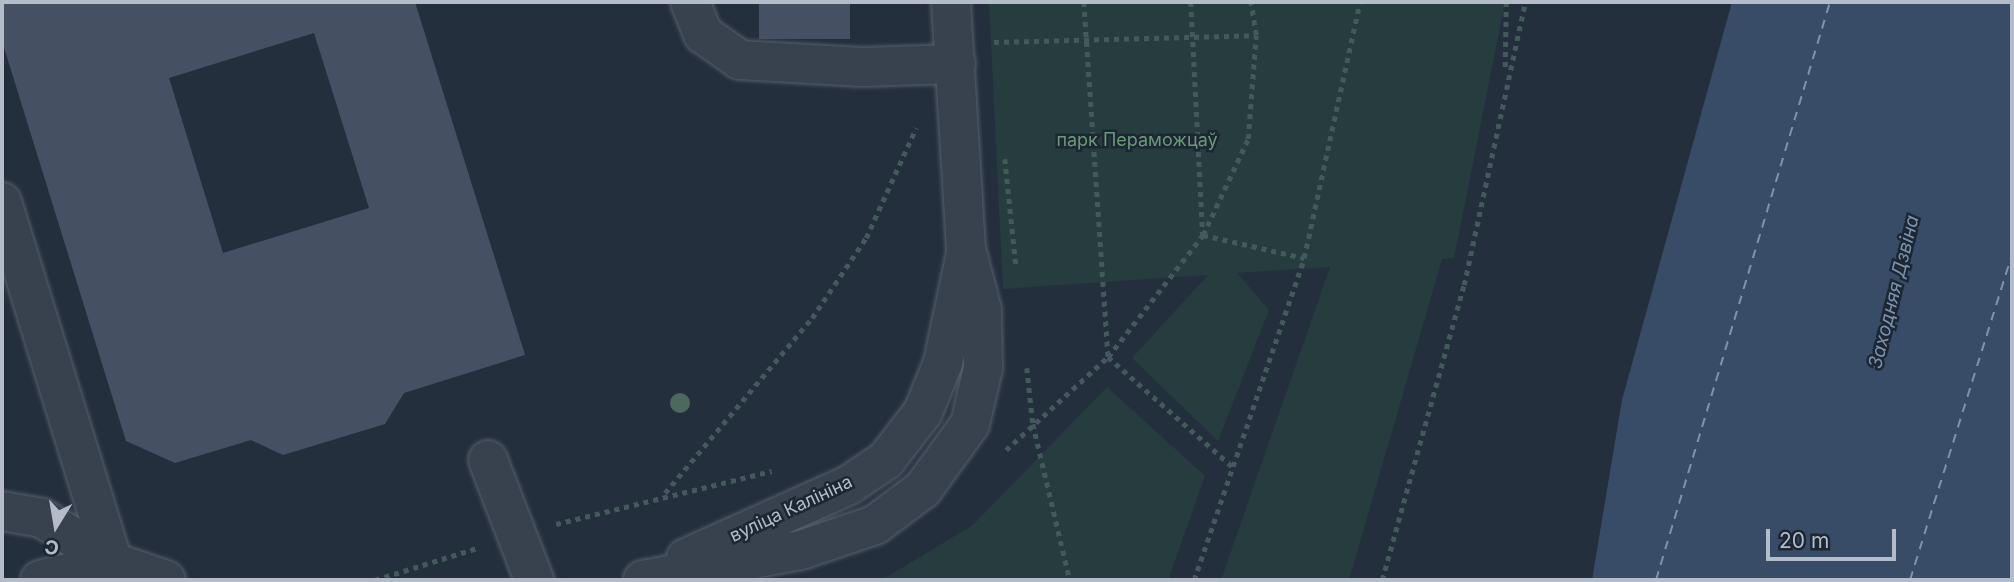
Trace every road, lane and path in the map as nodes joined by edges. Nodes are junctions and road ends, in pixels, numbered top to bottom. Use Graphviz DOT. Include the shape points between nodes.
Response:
graph roads {
  1 [pos="690,2"];
  2 [pos="951,2"];
  3 [pos="1084,2"];
  4 [pos="1191,2"];
  5 [pos="1251,2"];
  6 [pos="1360,2"];
  7 [pos="1506,2"];
  8 [pos="1525,2"];
  9 [pos="992,29"];
  10 [pos="1256,35"];
  11 [pos="1194,37"];
  12 [pos="1088,41"];
  13 [pos="994,42"];
  14 [pos="995,56"];
  15 [pos="956,64"];
  16 [pos="912,65"];
  17 [pos="1505,76"];
  18 [pos="916,127"];
  19 [pos="1005,153"];
  20 [pos="918,154"];
  21 [pos="2,202"];
  22 [pos="1203,235"];
  23 [pos="1304,258"];
  24 [pos="1017,277"];
  25 [pos="1108,357"];
  26 [pos="1026,358"];
  27 [pos="1033,424"];
  28 [pos="488,460"];
  29 [pos="1235,469"];
  30 [pos="778,470"];
  31 [pos="664,494"];
  32 [pos="2,511"];
  33 [pos="543,528"];
  34 [pos="491,544"];
  35 [pos="113,562"];
  36 [pos="40,580"];
  37 [pos="166,580"];
  38 [pos="374,580"];
  39 [pos="534,580"];
  40 [pos="640,580"];
  41 [pos="1070,580"];
  42 [pos="1194,580"];
  43 [pos="1382,580"];
  1 -- 16 [label="street" via="703,34 740,60"];
  2 -- 15 [label="street, вуліца Калініна"];
  3 -- 12 [label="path"];
  4 -- 11 [label="path"];
  5 -- 10 [label="path"];
  6 -- 23 [label="path"];
  7 -- 17 [label="path"];
  8 -- 17 [label="path"];
  9 -- 13 [label="path"];
  10 -- 11 [label="path"];
  10 -- 22 [label="path" via="1248,139"];
  11 -- 12 [label="path"];
  11 -- 22 [label="path"];
  12 -- 13 [label="path"];
  12 -- 25 [label="path"];
  13 -- 14 [label="path"];
  15 -- 16 [label="street"];
  15 -- 40 [label="street, вуліца Калініна" via="967,249 943,363 923,412 886,460 849,485"];
  16 -- 18 [label="path"];
  17 -- 43 [label="path" via="1464,285"];
  18 -- 20 [label="path"];
  18 -- 31 [label="path" via="866,238 812,318"];
  19 -- 24 [label="path"];
  21 -- 35 [label="street"];
  22 -- 23 [label="path"];
  22 -- 25 [label="path"];
  23 -- 29 [label="path"];
  25 -- 27 [label="path"];
  25 -- 29 [label="path"];
  26 -- 27 [label="path"];
  27 -- 41 [label="path"];
  28 -- 39 [label="street"];
  29 -- 42 [label="path"];
  30 -- 31 [label="path"];
  31 -- 33 [label="path"];
  32 -- 35 [label="street" via="42,518"];
  34 -- 38 [label="path"];
  35 -- 36 [label="street"];
  35 -- 37 [label="street"];
}
